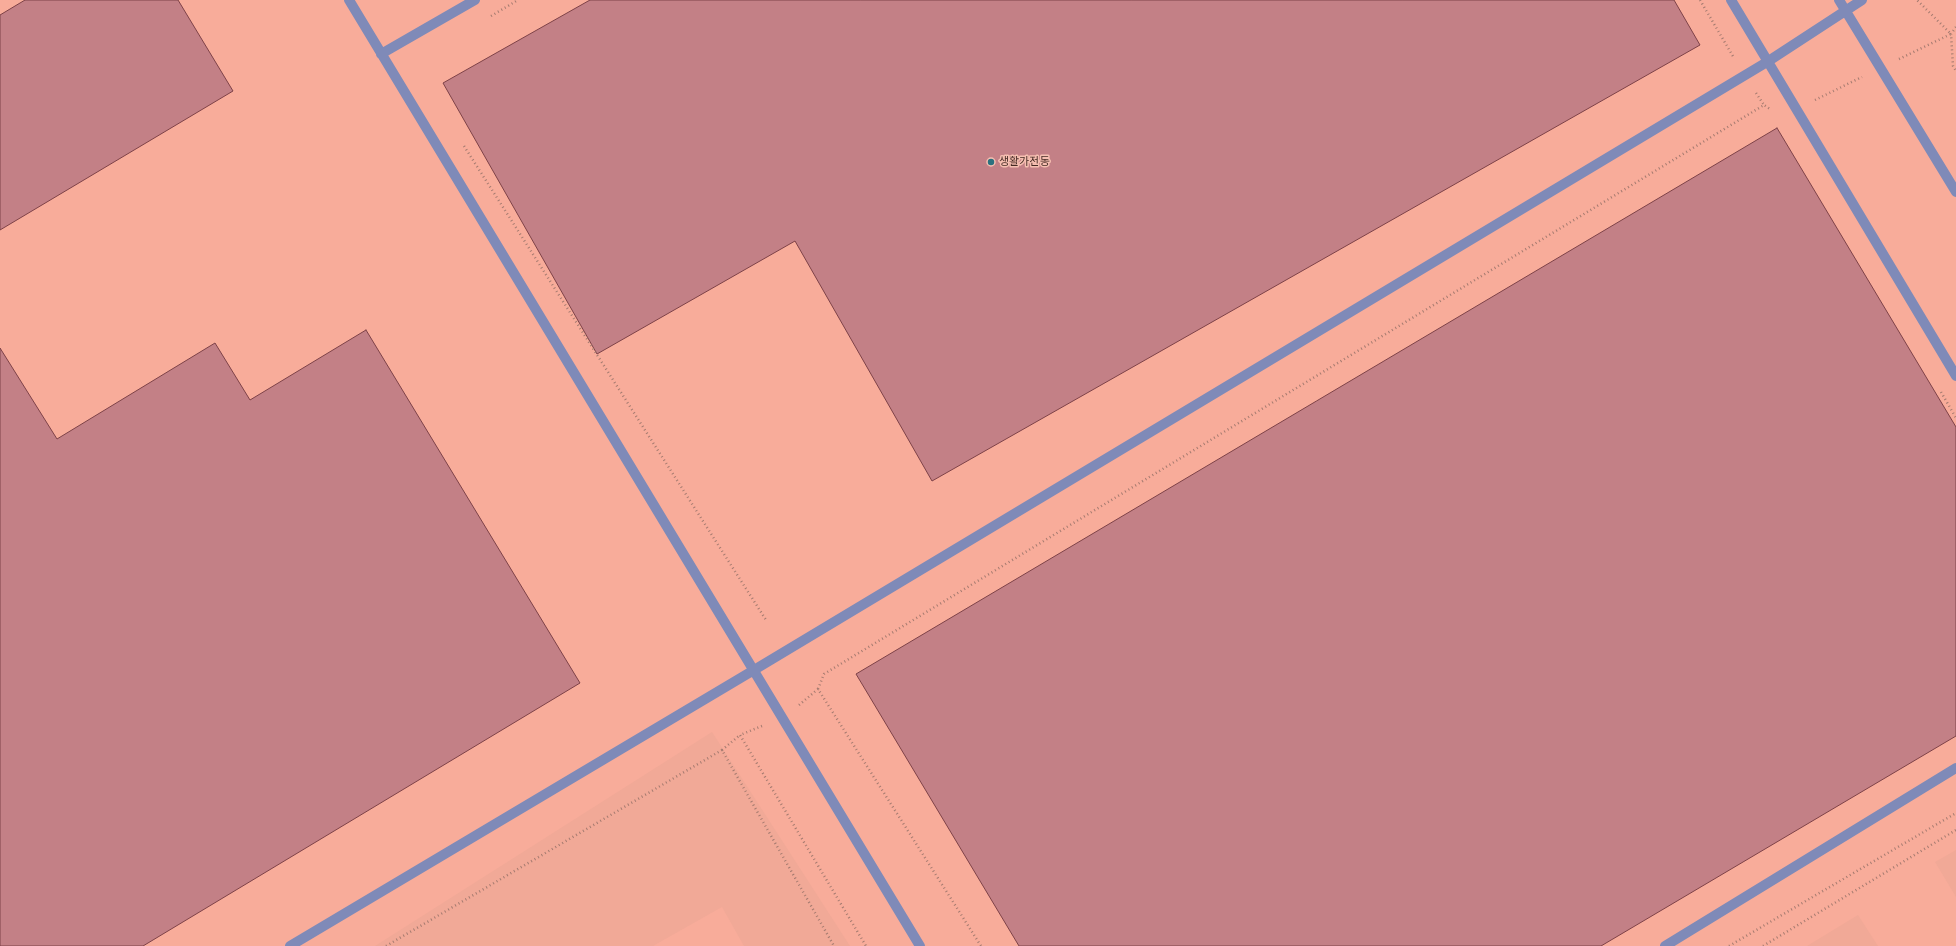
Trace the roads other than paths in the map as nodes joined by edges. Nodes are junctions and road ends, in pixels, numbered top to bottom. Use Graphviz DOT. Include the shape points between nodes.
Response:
graph roads {
  1 [pos="349,0"];
  2 [pos="475,0"];
  3 [pos="1731,0"];
  4 [pos="1839,0"];
  5 [pos="1862,0"];
  6 [pos="1845,10"];
  7 [pos="382,54"];
  8 [pos="1767,62"];
  9 [pos="1956,192"];
  10 [pos="1956,376"];
  11 [pos="754,670"];
  12 [pos="1956,768"];
  13 [pos="290,946"];
  14 [pos="920,946"];
  15 [pos="1665,946"];
  1 -- 7 [label="lane"];
  2 -- 7 [label="lane"];
  3 -- 8 [label="lane"];
  4 -- 6 [label="lane"];
  5 -- 6 [label="lane"];
  6 -- 8 [label="lane"];
  6 -- 9 [label="lane"];
  7 -- 11 [label="lane"];
  8 -- 10 [label="lane"];
  8 -- 11 [label="lane"];
  11 -- 13 [label="lane"];
  11 -- 14 [label="lane"];
  12 -- 15 [label="lane"];
}
